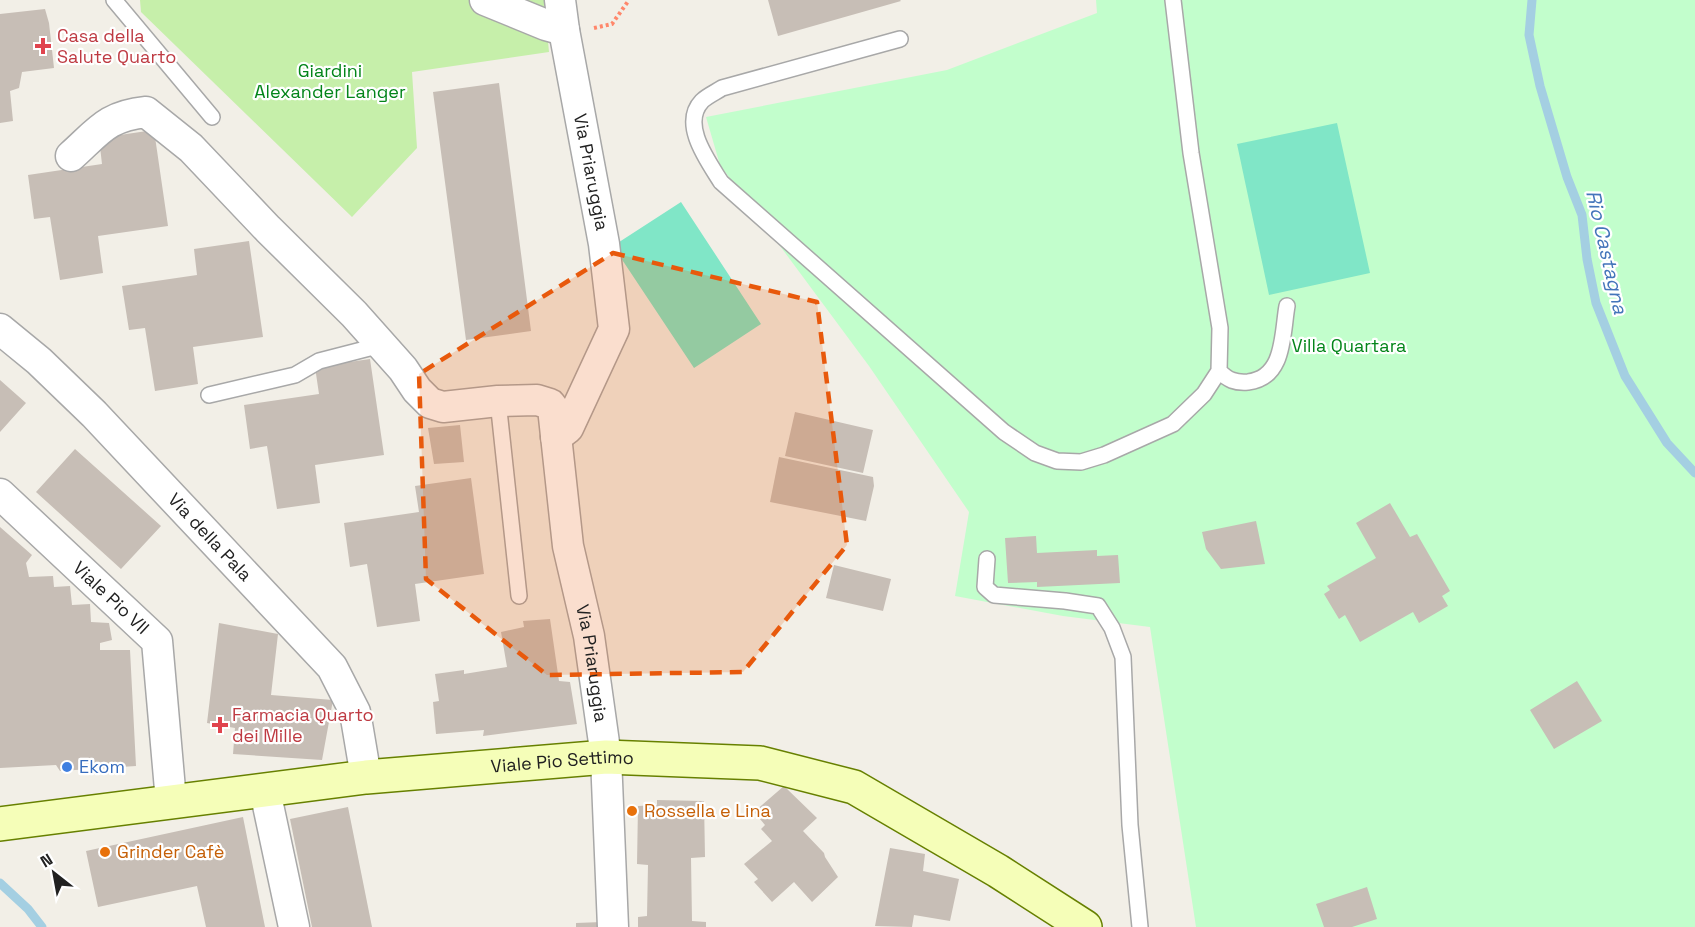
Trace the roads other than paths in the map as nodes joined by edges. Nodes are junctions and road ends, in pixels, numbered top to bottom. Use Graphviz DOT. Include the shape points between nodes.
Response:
graph roads {
  1 [pos="114,0"];
  2 [pos="484,0"];
  3 [pos="560,0"];
  4 [pos="1173,0"];
  5 [pos="564,30"];
  6 [pos="900,39"];
  7 [pos="212,117"];
  8 [pos="71,156"];
  9 [pos="1287,306"];
  10 [pos="0,329"];
  11 [pos="381,345"];
  12 [pos="1219,371"];
  13 [pos="209,395"];
  14 [pos="498,401"];
  15 [pos="555,437"];
  16 [pos="0,494"];
  17 [pos="987,559"];
  18 [pos="519,596"];
  19 [pos="606,757"];
  20 [pos="366,777"];
  21 [pos="265,791"];
  22 [pos="171,801"];
  23 [pos="0,824"];
  24 [pos="294,927"];
  25 [pos="613,927"];
  26 [pos="1085,927"];
  27 [pos="1140,927"];
  1 -- 7 [label="lane"];
  2 -- 5 [label="street"];
  3 -- 5 [label="street, Via Priaruggia"];
  4 -- 12 [label="lane" via="1189,142 1220,328"];
  5 -- 15 [label="street, Via Priaruggia" via="604,244 614,329 568,428"];
  6 -- 12 [label="lane" via="722,88 701,102 693,121 699,146 721,182 1004,432 1035,453 1057,461 1081,462 1141,439 1190,410"];
  8 -- 11 [label="street" via="110,121 146,112 191,147"];
  9 -- 12 [label="lane" via="1280,357 1274,369 1265,377 1240,382 1228,380"];
  10 -- 20 [label="street, Via della Pala" via="94,414 332,668 355,712"];
  11 -- 13 [label="lane" via="319,361 295,375"];
  11 -- 14 [label="street, Via Priaruggia" via="430,403 443,406"];
  14 -- 15 [label="street, Via Priaruggia" via="537,400 550,405"];
  14 -- 18 [label="lane"];
  15 -- 19 [label="street, Via Priaruggia" via="568,546 589,636"];
  16 -- 22 [label="street, Viale Pio VII" via="157,641"];
  17 -- 27 [label="lane" via="985,587 994,595 1098,606 1112,628 1123,657 1130,825"];
  19 -- 20 [label="street, Viale Pio Settimo"];
  19 -- 25 [label="street, Via Priaruggia"];
  19 -- 26 [label="street, Viale Pio Settimo" via="760,763 854,787"];
  20 -- 21 [label="street, Viale Pio Settimo"];
  21 -- 22 [label="street, Viale Pio Settimo"];
  21 -- 24 [label="street"];
  22 -- 23 [label="street, Viale Pio Settimo"];
}
